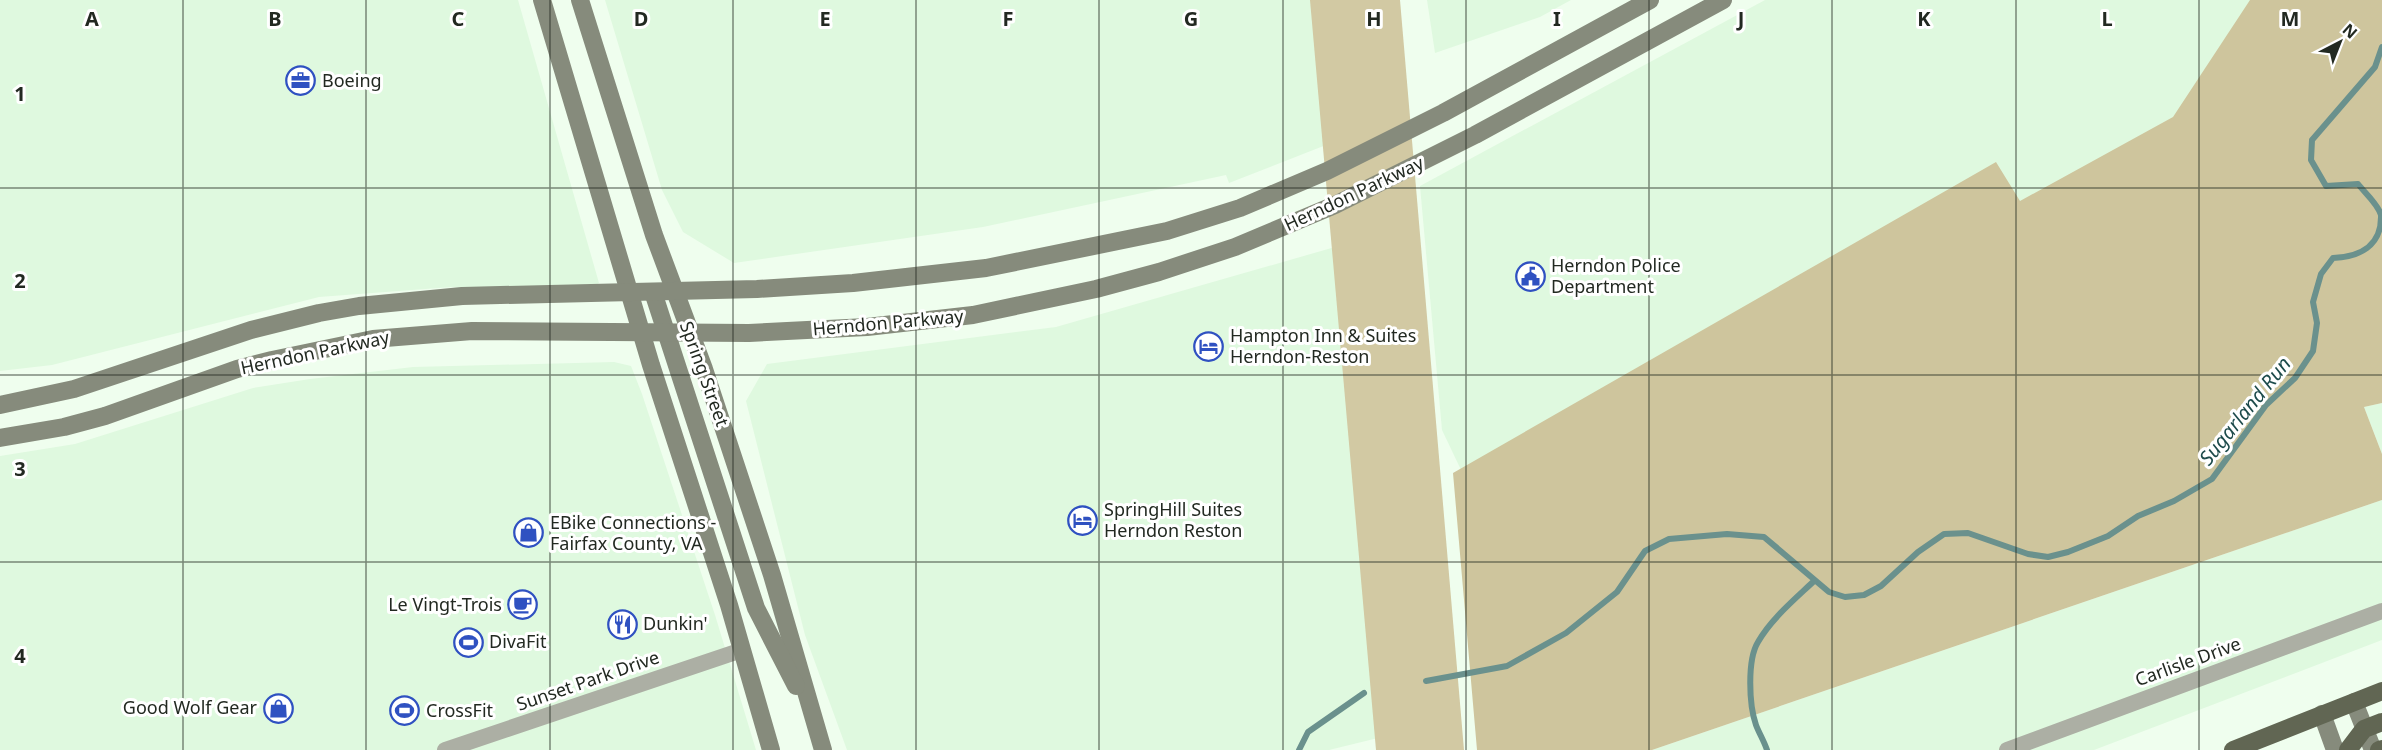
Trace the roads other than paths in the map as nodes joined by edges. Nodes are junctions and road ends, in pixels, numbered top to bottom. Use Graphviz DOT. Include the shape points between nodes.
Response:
graph roads {
  1 [pos="542,0"];
  2 [pos="580,0"];
  3 [pos="1650,0"];
  4 [pos="1723,0"];
  5 [pos="674,291"];
  6 [pos="653,292"];
  7 [pos="629,293"];
  8 [pos="641,332"];
  9 [pos="665,333"];
  10 [pos="690,333"];
  11 [pos="0,405"];
  12 [pos="0,438"];
  13 [pos="2382,610"];
  14 [pos="742,650"];
  15 [pos="2382,692"];
  16 [pos="2354,702"];
  17 [pos="2322,714"];
  18 [pos="2382,722"];
  19 [pos="815,723"];
  20 [pos="2364,729"];
  21 [pos="445,750"];
  22 [pos="771,750"];
  23 [pos="823,750"];
  24 [pos="2007,750"];
  25 [pos="2233,750"];
  26 [pos="2335,750"];
  27 [pos="2348,750"];
  28 [pos="2373,750"];
  1 -- 7 [label="main road"];
  2 -- 5 [label="main road, Spring Street"];
  3 -- 5 [label="main road, Herndon Parkway" via="1397,137 1264,199 1195,224 1063,254 950,273 853,283"];
  4 -- 10 [label="main road, Herndon Parkway" via="1399,174 1284,227 1188,262 1065,297 944,319 784,331"];
  5 -- 6 [label="main road, Herndon Parkway"];
  5 -- 10 [label="main road, Spring Street"];
  6 -- 7 [label="main road, Herndon Parkway"];
  6 -- 9 [label="main road"];
  7 -- 8 [label="main road"];
  7 -- 11 [label="main road, Herndon Parkway" via="435,298 319,313 219,340 74,389"];
  8 -- 9 [label="main road, Herndon Parkway"];
  8 -- 12 [label="main road, Herndon Parkway" via="472,331 339,344 237,369 105,416"];
  8 -- 14 [label="main road"];
  9 -- 10 [label="main road, Herndon Parkway"];
  9 -- 19 [label="main road" via="756,608"];
  10 -- 19 [label="main road, Spring Street" via="769,564"];
  13 -- 24 [label="street, Carlisle Drive"];
  14 -- 21 [label="street, Sunset Park Drive"];
  14 -- 22 [label="main road"];
  15 -- 16 [label="highway"];
  16 -- 17 [label="highway"];
  16 -- 20 [label="main road"];
  17 -- 25 [label="highway"];
  17 -- 26 [label="main road"];
  18 -- 20 [label="highway"];
  19 -- 23 [label="main road, Spring Street"];
  20 -- 27 [label="highway"];
  20 -- 28 [label="main road"];
}
